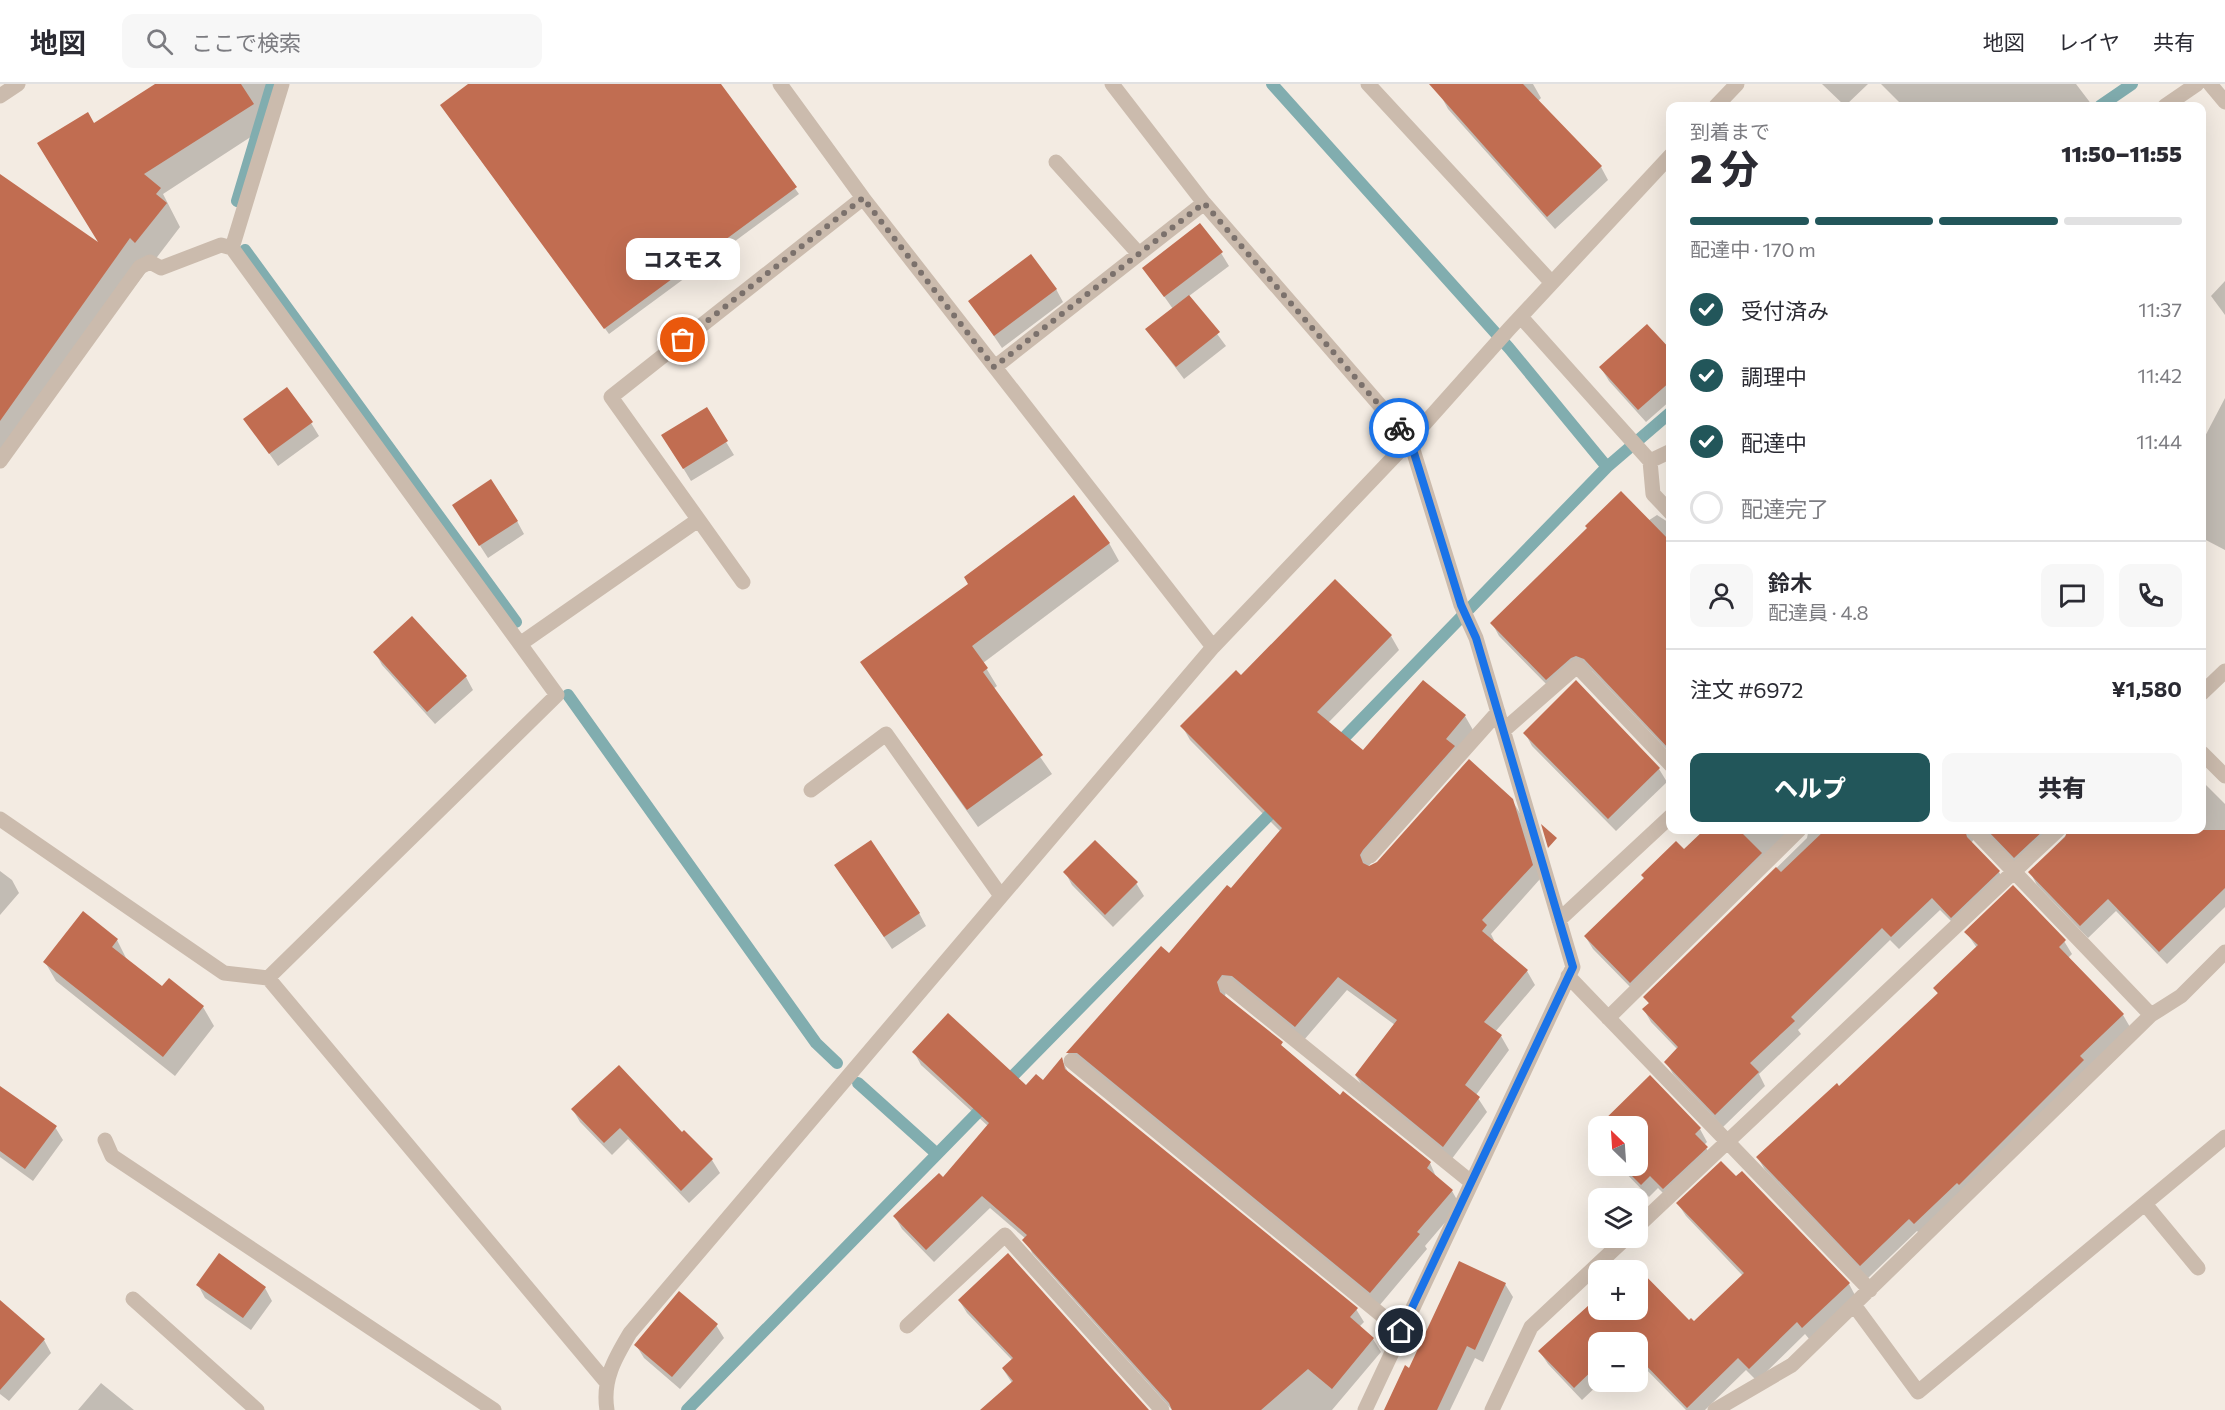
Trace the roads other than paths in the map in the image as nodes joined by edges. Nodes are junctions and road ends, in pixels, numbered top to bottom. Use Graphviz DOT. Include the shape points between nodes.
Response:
graph roads {
  1 [pos="18,84"];
  2 [pos="282,84"];
  3 [pos="780,84"];
  4 [pos="1112,84"];
  5 [pos="1368,84"];
  6 [pos="1737,84"];
  7 [pos="2197,84"];
  8 [pos="2210,84"];
  9 [pos="0,96"];
  10 [pos="1720,102"];
  11 [pos="2171,102"];
  12 [pos="2225,102"];
  13 [pos="1666,160"];
  14 [pos="1056,162"];
  15 [pos="863,198"];
  16 [pos="1204,203"];
  17 [pos="232,248"];
  18 [pos="1139,254"];
  19 [pos="1552,283"];
  20 [pos="1521,317"];
  21 [pos="994,367"];
  22 [pos="1410,440"];
  23 [pos="1666,453"];
  24 [pos="0,461"];
  25 [pos="1650,461"];
  26 [pos="1666,508"];
  27 [pos="698,520"];
  28 [pos="743,582"];
  29 [pos="520,644"];
  30 [pos="1213,647"];
  31 [pos="2225,671"];
  32 [pos="2206,689"];
  33 [pos="1498,712"];
  34 [pos="1504,730"];
  35 [pos="2206,757"];
  36 [pos="1666,760"];
  37 [pos="2225,776"];
  38 [pos="811,790"];
  39 [pos="0,819"];
  40 [pos="1666,821"];
  41 [pos="1795,834"];
  42 [pos="1978,834"];
  43 [pos="2054,834"];
  44 [pos="1370,856"];
  45 [pos="2014,872"];
  46 [pos="1001,896"];
  47 [pos="1559,920"];
  48 [pos="2225,952"];
  49 [pos="1568,976"];
  50 [pos="268,978"];
  51 [pos="1226,984"];
  52 [pos="2151,1015"];
  53 [pos="1608,1018"];
  54 [pos="1071,1061"];
  55 [pos="2225,1137"];
  56 [pos="105,1140"];
  57 [pos="1727,1143"];
  58 [pos="1471,1182"];
  59 [pos="2145,1204"];
  60 [pos="1648,1217"];
  61 [pos="1615,1248"];
  62 [pos="2198,1268"];
  63 [pos="1870,1290"];
  64 [pos="133,1299"];
  65 [pos="1854,1305"];
  66 [pos="907,1326"];
  67 [pos="1401,1331"];
  68 [pos="607,1383"];
  69 [pos="257,1410"];
  70 [pos="494,1410"];
  71 [pos="607,1410"];
  72 [pos="1162,1410"];
  73 [pos="1365,1410"];
  74 [pos="1492,1410"];
  75 [pos="1715,1410"];
  1 -- 9 [label="street"];
  2 -- 17 [label="street"];
  3 -- 15 [label="street"];
  4 -- 16 [label="street"];
  5 -- 19 [label="street"];
  6 -- 10 [label="street"];
  7 -- 11 [label="street"];
  8 -- 12 [label="street"];
  13 -- 19 [label="street"];
  14 -- 18 [label="street"];
  15 -- 21 [label="street"];
  15 -- 27 [label="street" via="611,397"];
  16 -- 18 [label="street"];
  16 -- 22 [label="street"];
  17 -- 24 [label="street" via="221,245 161,268 150,262 140,267"];
  17 -- 29 [label="street"];
  18 -- 21 [label="street"];
  19 -- 20 [label="street"];
  20 -- 22 [label="street"];
  20 -- 25 [label="street"];
  21 -- 30 [label="street"];
  22 -- 30 [label="street"];
  22 -- 33 [label="street"];
  23 -- 25 [label="street"];
  25 -- 26 [label="street" via="1653,494"];
  27 -- 28 [label="street"];
  27 -- 29 [label="street"];
  29 -- 50 [label="street" via="556,695"];
  30 -- 46 [label="street"];
  31 -- 32 [label="street"];
  33 -- 34 [label="street"];
  33 -- 44 [label="street"];
  34 -- 36 [label="street" via="1577,666"];
  34 -- 47 [label="street"];
  35 -- 37 [label="street"];
  38 -- 46 [label="street" via="886,734"];
  39 -- 50 [label="street" via="224,973"];
  40 -- 47 [label="street"];
  41 -- 53 [label="street"];
  42 -- 45 [label="street"];
  43 -- 45 [label="street"];
  45 -- 52 [label="street"];
  45 -- 57 [label="street"];
  46 -- 68 [label="street" via="630,1333 610,1369"];
  47 -- 49 [label="street" via="1573,967"];
  48 -- 52 [label="street" via="2181,996"];
  49 -- 53 [label="street"];
  49 -- 58 [label="street"];
  50 -- 68 [label="street"];
  51 -- 58 [label="street"];
  52 -- 63 [label="street"];
  53 -- 57 [label="street"];
  54 -- 67 [label="street"];
  55 -- 59 [label="street"];
  56 -- 70 [label="street" via="112,1156"];
  57 -- 60 [label="street"];
  57 -- 63 [label="street"];
  58 -- 67 [label="street"];
  59 -- 62 [label="street"];
  59 -- 65 [label="street" via="1918,1392"];
  61 -- 74 [label="street" via="1531,1327"];
  63 -- 65 [label="street"];
  64 -- 69 [label="street"];
  65 -- 75 [label="street" via="1792,1365"];
  66 -- 72 [label="street" via="1005,1235"];
  67 -- 73 [label="street"];
  68 -- 71 [label="street"];
}
